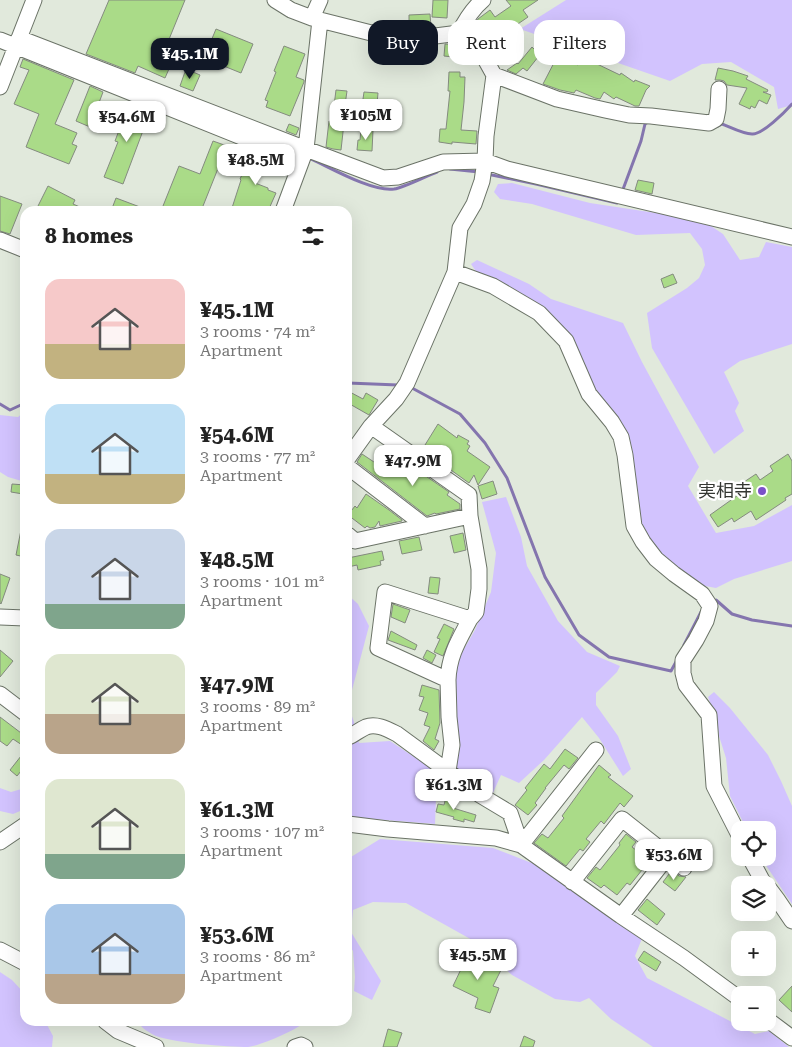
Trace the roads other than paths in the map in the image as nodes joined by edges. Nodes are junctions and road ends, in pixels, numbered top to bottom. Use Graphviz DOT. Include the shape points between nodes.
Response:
graph roads {
  1 [pos="34,0"];
  2 [pos="275,0"];
  3 [pos="320,0"];
  4 [pos="483,0"];
  5 [pos="316,19"];
  6 [pos="466,20"];
  7 [pos="448,34"];
  8 [pos="0,40"];
  9 [pos="18,43"];
  10 [pos="488,65"];
  11 [pos="494,75"];
  12 [pos="0,87"];
  13 [pos="719,89"];
  14 [pos="303,155"];
  15 [pos="484,170"];
  16 [pos="285,206"];
  17 [pos="792,237"];
  18 [pos="0,240"];
  19 [pos="20,248"];
  20 [pos="455,272"];
  21 [pos="371,426"];
  22 [pos="352,452"];
  23 [pos="352,470"];
  24 [pos="470,516"];
  25 [pos="425,526"];
  26 [pos="352,538"];
  27 [pos="0,617"];
  28 [pos="20,618"];
  29 [pos="470,618"];
  30 [pos="448,680"];
  31 [pos="0,694"];
  32 [pos="20,709"];
  33 [pos="352,735"];
  34 [pos="596,750"];
  35 [pos="448,771"];
  36 [pos="732,821"];
  37 [pos="352,824"];
  38 [pos="20,828"];
  39 [pos="0,842"];
  40 [pos="521,845"];
  41 [pos="668,856"];
  42 [pos="684,868"];
  43 [pos="572,882"];
  44 [pos="776,897"];
  45 [pos="621,916"];
  46 [pos="792,921"];
  47 [pos="0,950"];
  48 [pos="20,960"];
  49 [pos="731,992"];
  50 [pos="112,1026"];
  51 [pos="776,1026"];
  52 [pos="792,1038"];
  53 [pos="156,1047"];
  54 [pos="295,1047"];
  55 [pos="305,1047"];
  1 -- 9 [label="street"];
  2 -- 5 [label="street"];
  3 -- 5 [label="street"];
  4 -- 6 [label="street"];
  5 -- 7 [label="street" via="404,40"];
  5 -- 14 [label="street"];
  8 -- 9 [label="street"];
  9 -- 12 [label="street"];
  9 -- 14 [label="street"];
  10 -- 11 [label="street"];
  11 -- 13 [label="street" via="557,99 629,114 709,123 716,119"];
  11 -- 15 [label="street"];
  14 -- 15 [label="street" via="383,178 398,177 443,162"];
  14 -- 16 [label="street"];
  15 -- 17 [label="street" via="507,169"];
  15 -- 20 [label="street" via="474,204 460,228"];
  18 -- 19 [label="street"];
  20 -- 21 [label="street" via="407,383"];
  20 -- 36 [label="street" via="492,286 539,313 566,341 589,394 621,437 634,526 656,559 702,594 710,606 706,621 683,660 683,673 686,685 709,715 714,786"];
  21 -- 22 [label="street"];
  21 -- 24 [label="street" via="469,495"];
  23 -- 25 [label="street"];
  24 -- 25 [label="street"];
  24 -- 29 [label="street" via="479,569 476,612"];
  25 -- 26 [label="street" via="355,541"];
  27 -- 28 [label="street"];
  29 -- 30 [label="street" via="453,652"];
  29 -- 30 [label="street" via="385,592 378,648"];
  30 -- 35 [label="street" via="452,746"];
  31 -- 32 [label="street"];
  33 -- 35 [label="street" via="367,726 382,727"];
  34 -- 40 [label="street"];
  35 -- 40 [label="street" via="510,813"];
  37 -- 40 [label="street" via="496,838"];
  38 -- 39 [label="street"];
  40 -- 43 [label="street"];
  41 -- 42 [label="street"];
  41 -- 43 [label="street" via="622,819"];
  41 -- 45 [label="street"];
  43 -- 45 [label="street"];
  44 -- 46 [label="street"];
  45 -- 49 [label="street"];
  47 -- 48 [label="street"];
  50 -- 53 [label="street"];
  51 -- 52 [label="street"];
  54 -- 55 [label="street"];
}
